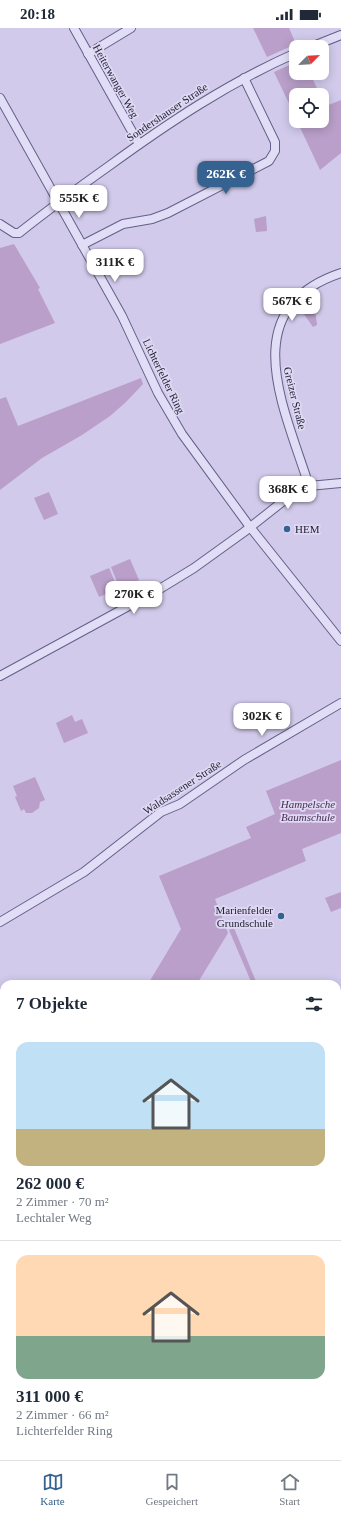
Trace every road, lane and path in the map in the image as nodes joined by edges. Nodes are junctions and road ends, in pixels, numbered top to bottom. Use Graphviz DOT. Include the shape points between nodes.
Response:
graph roads {
  1 [pos="74,28"];
  2 [pos="131,28"];
  3 [pos="341,35"];
  4 [pos="328,40"];
  5 [pos="88,54"];
  6 [pos="289,56"];
  7 [pos="244,78"];
  8 [pos="0,98"];
  9 [pos="139,144"];
  10 [pos="58,202"];
  11 [pos="0,224"];
  12 [pos="82,245"];
  13 [pos="341,273"];
  14 [pos="341,483"];
  15 [pos="309,486"];
  16 [pos="250,527"];
  17 [pos="341,641"];
  18 [pos="0,676"];
  19 [pos="341,703"];
  20 [pos="0,922"];
  1 -- 5 [label="street, Heiterwanger Weg"];
  2 -- 5 [label="street"];
  3 -- 4 [label="street"];
  5 -- 9 [label="street, Heiterwanger Weg"];
  6 -- 7 [label="street, Sondershauser Straße"];
  7 -- 9 [label="street, Sondershauser Straße" via="196,105"];
  7 -- 12 [label="street" via="274,142 274,154 270,161 168,213 152,219 123,224"];
  8 -- 10 [label="street, Lichterfelder Ring"];
  9 -- 10 [label="street, Sondershauser Straße"];
  10 -- 11 [label="street, Sondershauser Straße" via="16,234"];
  10 -- 12 [label="street, Lichterfelder Ring"];
  12 -- 16 [label="street, Lichterfelder Ring" via="122,316 167,410"];
  13 -- 15 [label="street, Greizer Straße" via="314,284 301,294 287,310 276,337 275,366 279,389"];
  14 -- 15 [label="street"];
  15 -- 16 [label="street" via="291,495"];
  16 -- 17 [label="street, Lichterfelder Ring"];
  16 -- 18 [label="street" via="160,589"];
  19 -- 20 [label="street, Waldsassener Straße" via="244,760 180,804 161,812 84,872"];
}
